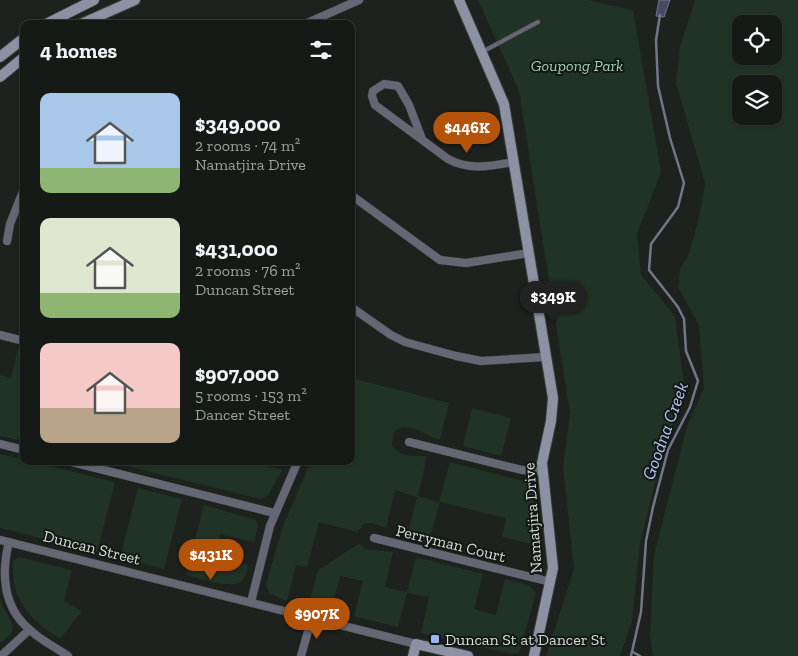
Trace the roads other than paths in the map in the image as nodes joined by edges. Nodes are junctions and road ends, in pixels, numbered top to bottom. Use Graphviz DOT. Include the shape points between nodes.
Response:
graph roads {
  1 [pos="94,0"];
  2 [pos="359,0"];
  3 [pos="459,0"];
  4 [pos="131,1"];
  5 [pos="54,20"];
  6 [pos="90,20"];
  7 [pos="314,20"];
  8 [pos="538,22"];
  9 [pos="20,41"];
  10 [pos="482,52"];
  11 [pos="0,57"];
  12 [pos="20,61"];
  13 [pos="0,77"];
  14 [pos="422,139"];
  15 [pos="514,162"];
  16 [pos="355,198"];
  17 [pos="20,199"];
  18 [pos="7,241"];
  19 [pos="529,253"];
  20 [pos="355,312"];
  21 [pos="0,335"];
  22 [pos="20,340"];
  23 [pos="546,357"];
  24 [pos="409,442"];
  25 [pos="0,444"];
  26 [pos="20,449"];
  27 [pos="84,465"];
  28 [pos="296,465"];
  29 [pos="542,471"];
  30 [pos="274,513"];
  31 [pos="374,538"];
  32 [pos="0,540"];
  33 [pos="9,542"];
  34 [pos="551,582"];
  35 [pos="251,602"];
  36 [pos="312,617"];
  37 [pos="29,630"];
  38 [pos="416,644"];
  39 [pos="1,656"];
  40 [pos="68,656"];
  41 [pos="301,656"];
  42 [pos="413,656"];
  43 [pos="468,656"];
  44 [pos="534,656"];
  1 -- 5 [label="street"];
  2 -- 7 [label="street"];
  3 -- 10 [label="street, Namatjira Drive"];
  4 -- 6 [label="street"];
  8 -- 10 [label="lane"];
  9 -- 11 [label="street"];
  10 -- 15 [label="street, Namatjira Drive" via="504,104"];
  12 -- 13 [label="street"];
  14 -- 14 [label="street" via="375,105 373,90 384,84 398,86"];
  14 -- 15 [label="street" via="448,159 463,165 484,167"];
  15 -- 19 [label="street, Namatjira Drive"];
  16 -- 19 [label="street" via="440,260 466,263"];
  17 -- 18 [label="street"];
  19 -- 23 [label="street, Namatjira Drive"];
  20 -- 23 [label="street" via="405,342 468,359 500,361"];
  21 -- 22 [label="street"];
  23 -- 29 [label="street, Namatjira Drive" via="553,405"];
  24 -- 29 [label="street" via="522,470"];
  25 -- 26 [label="street"];
  27 -- 30 [label="street"];
  28 -- 30 [label="street"];
  29 -- 34 [label="street, Namatjira Drive" via="552,557"];
  30 -- 35 [label="street"];
  31 -- 34 [label="street, Perryman Court"];
  32 -- 33 [label="street, Duncan Street"];
  33 -- 35 [label="street, Duncan Street"];
  33 -- 37 [label="street" via="4,566 6,587 14,610"];
  34 -- 44 [label="street, Namatjira Drive"];
  35 -- 36 [label="street, Duncan Street"];
  36 -- 38 [label="street, Duncan Street"];
  36 -- 41 [label="street"];
  37 -- 39 [label="street"];
  37 -- 40 [label="street"];
  38 -- 42 [label="street"];
  38 -- 43 [label="street, Duncan Street"];
}
